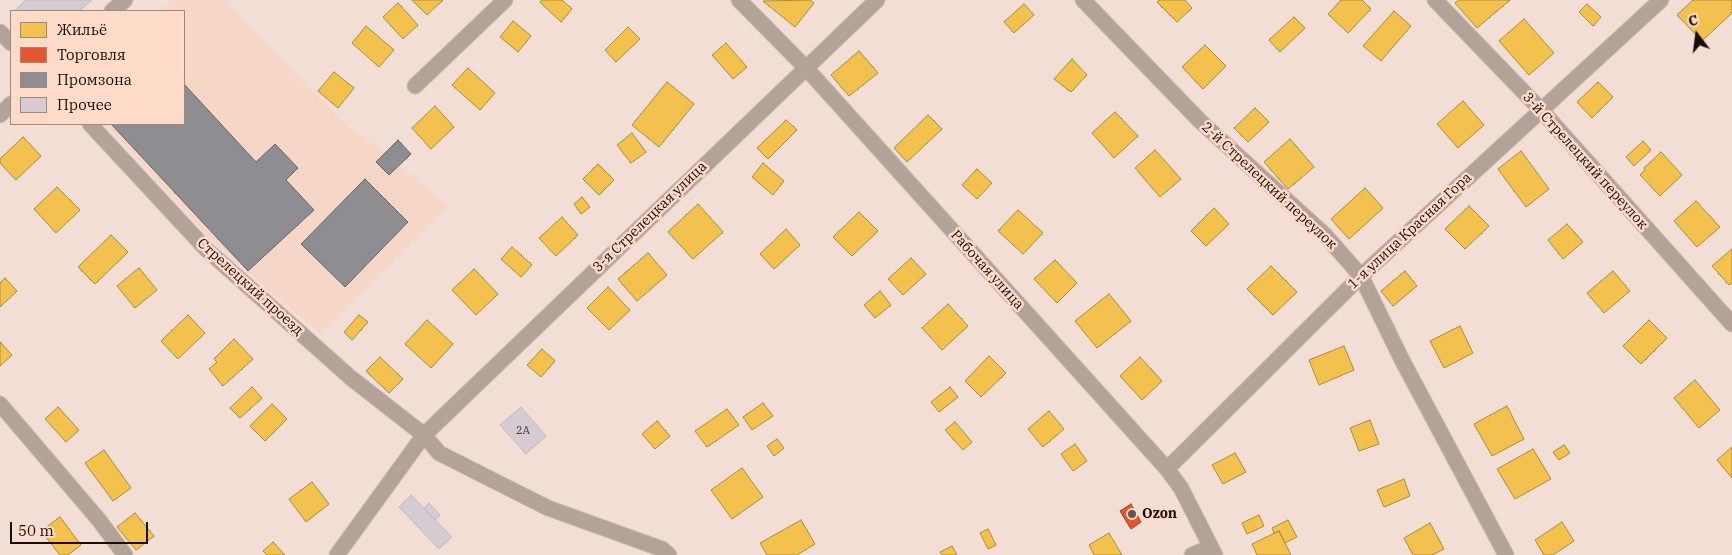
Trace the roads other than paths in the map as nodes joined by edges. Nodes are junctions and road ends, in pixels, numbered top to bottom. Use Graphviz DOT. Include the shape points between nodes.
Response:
graph roads {
  1 [pos="125,0"];
  2 [pos="505,0"];
  3 [pos="739,0"];
  4 [pos="877,0"];
  5 [pos="1083,0"];
  6 [pos="1435,0"];
  7 [pos="1660,0"];
  8 [pos="113,10"];
  9 [pos="0,32"];
  10 [pos="10,42"];
  11 [pos="806,68"];
  12 [pos="415,86"];
  13 [pos="10,105"];
  14 [pos="1542,111"];
  15 [pos="0,115"];
  16 [pos="91,125"];
  17 [pos="1361,276"];
  18 [pos="1732,324"];
  19 [pos="0,404"];
  20 [pos="424,435"];
  21 [pos="1166,469"];
  22 [pos="1213,551"];
  23 [pos="125,555"];
  24 [pos="337,555"];
  25 [pos="669,555"];
  26 [pos="1192,555"];
  27 [pos="1506,555"];
  1 -- 8 [label="street"];
  2 -- 12 [label="street"];
  3 -- 11 [label="street, Рабочая улица"];
  4 -- 11 [label="street, 3-я Стрелецкая улица"];
  5 -- 17 [label="street, 2-й Стрелецкий переулок" via="1200,121 1325,235"];
  6 -- 14 [label="street, 3-й Стрелецкий переулок"];
  7 -- 14 [label="street, 1-я улица Красная Гора"];
  9 -- 10 [label="street"];
  11 -- 20 [label="street, 3-я Стрелецкая улица"];
  11 -- 21 [label="street, Рабочая улица"];
  13 -- 15 [label="street"];
  14 -- 17 [label="street, 1-я улица Красная Гора"];
  14 -- 18 [label="street, 3-й Стрелецкий переулок"];
  16 -- 20 [label="street, Стрелецкий проезд" via="206,249 351,378"];
  17 -- 21 [label="street, 1-я улица Красная Гора"];
  17 -- 27 [label="street, 2-й Стрелецкий переулок"];
  19 -- 23 [label="street"];
  20 -- 24 [label="street, 3-я Стрелецкая улица"];
  20 -- 25 [label="street" via="439,453 548,508 662,549"];
  21 -- 22 [label="street, Рабочая улица" via="1181,488"];
  22 -- 26 [label="street"];
}
